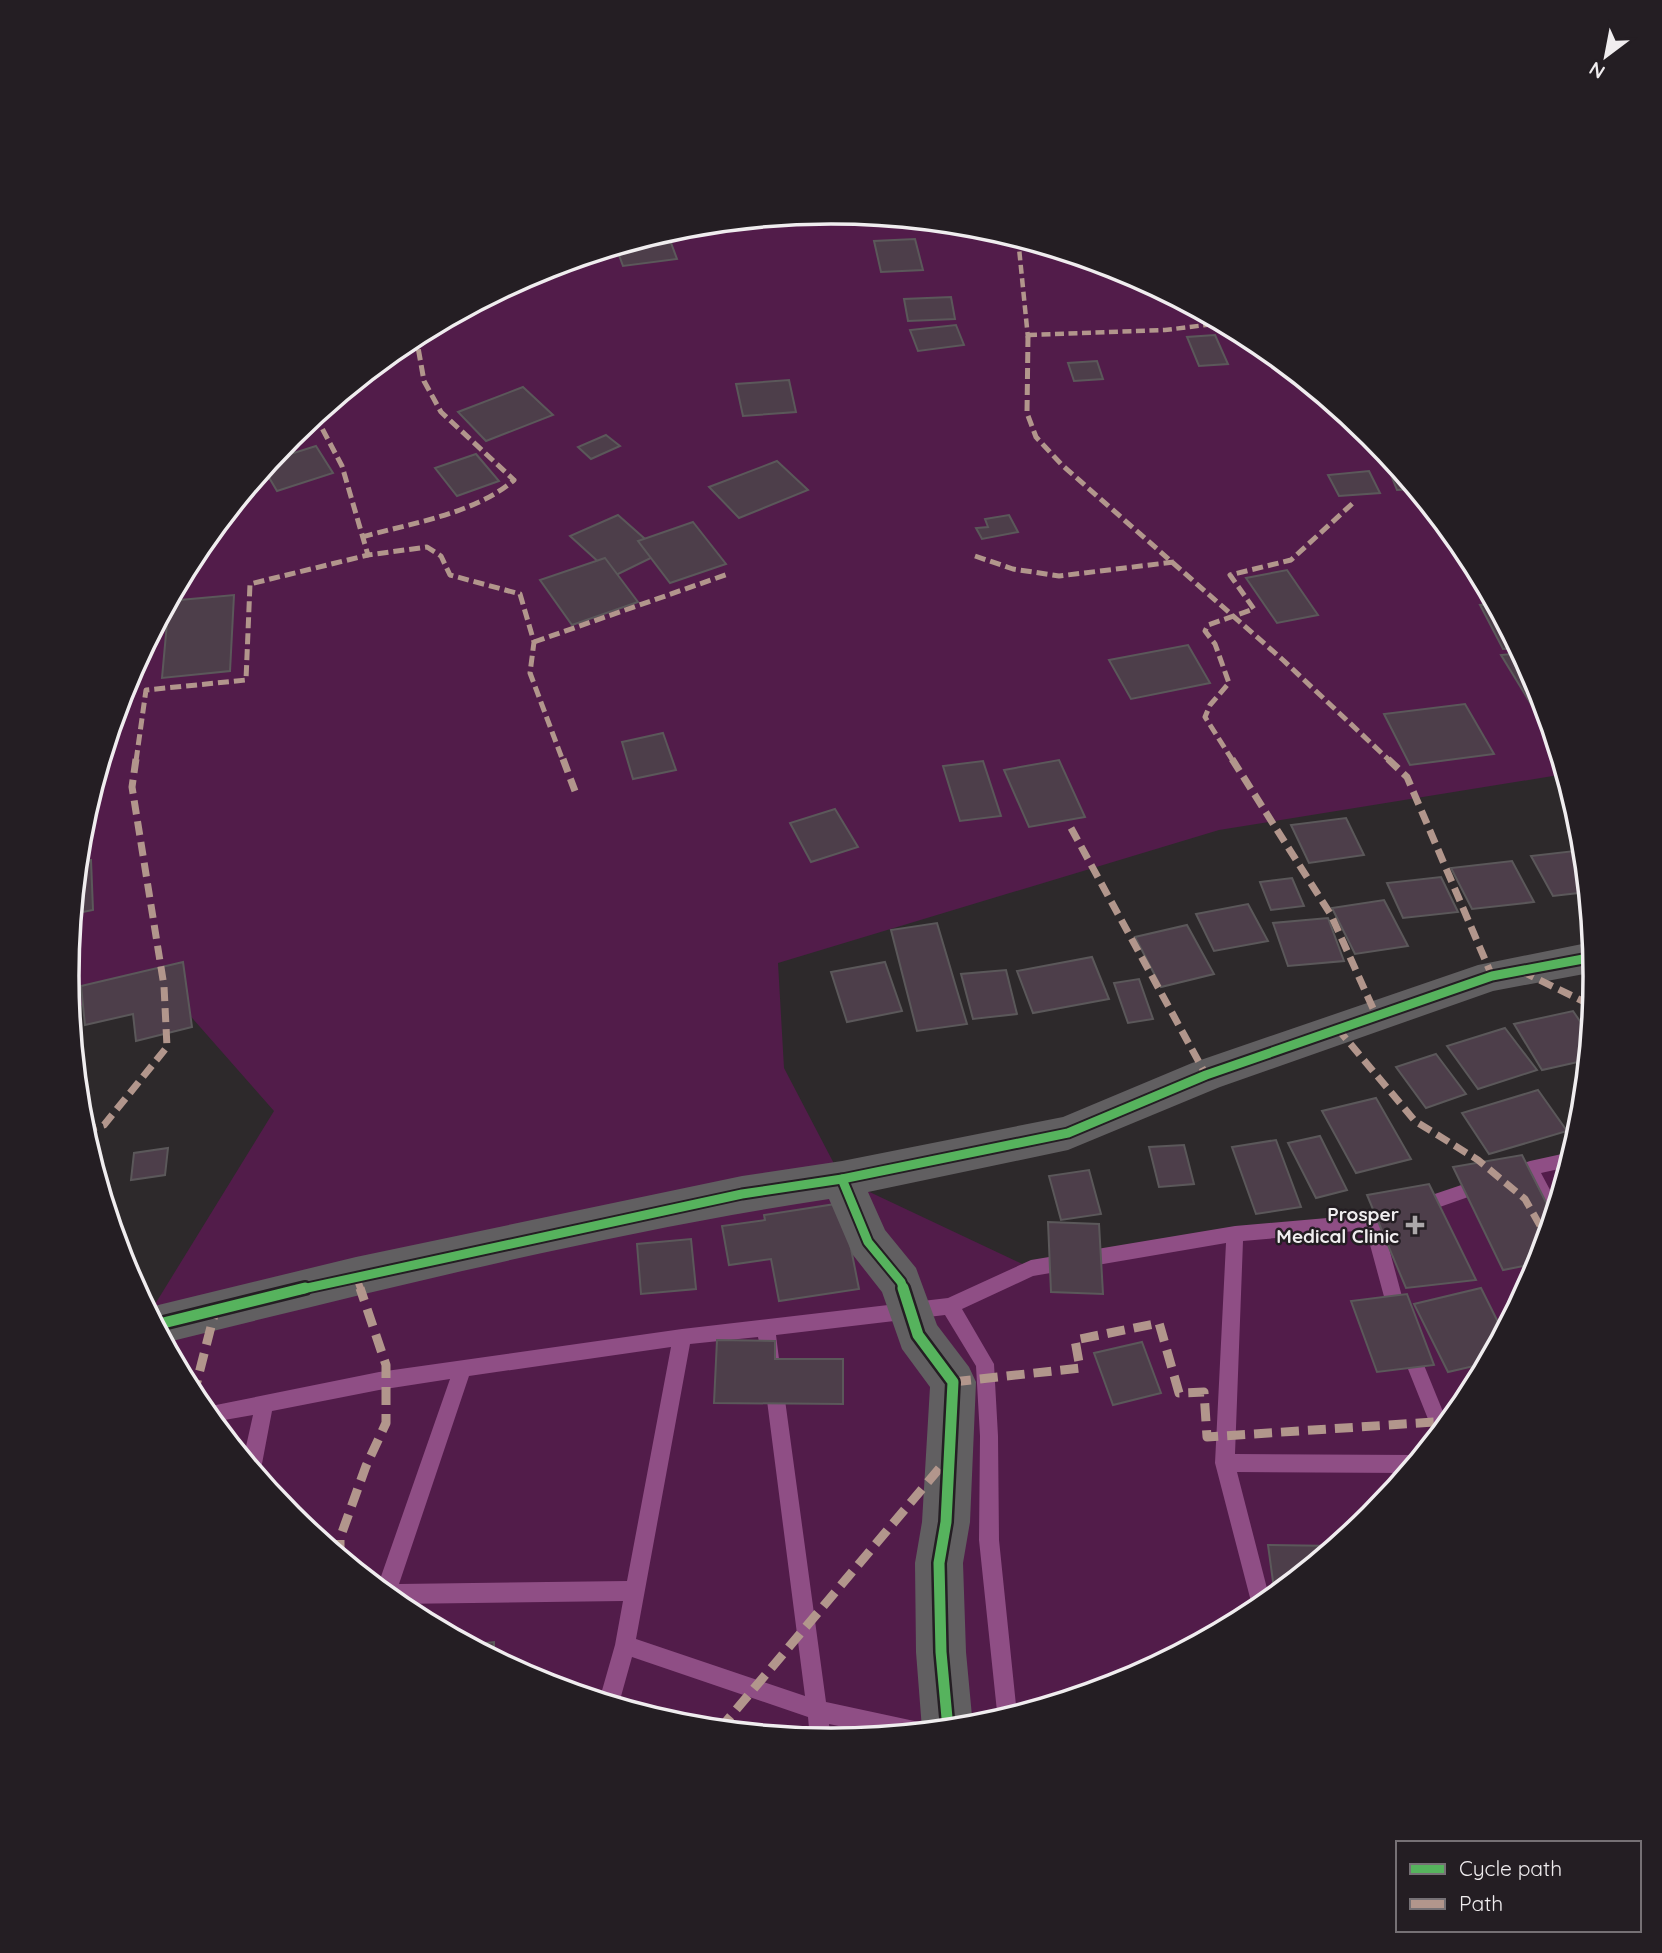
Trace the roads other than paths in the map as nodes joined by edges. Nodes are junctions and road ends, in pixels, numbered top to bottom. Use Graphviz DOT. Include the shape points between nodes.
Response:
graph roads {
  1 [pos="1583,959"];
  2 [pos="842,1179"];
  3 [pos="164,1323"];
  4 [pos="947,1719"];
  1 -- 2 [label="street" via="1492,976 1350,1023 1206,1075 1068,1133"];
  2 -- 3 [label="street" via="742,1194 356,1276"];
  2 -- 4 [label="street" via="868,1242 901,1282 918,1335 953,1382 946,1522 939,1563"];
}
